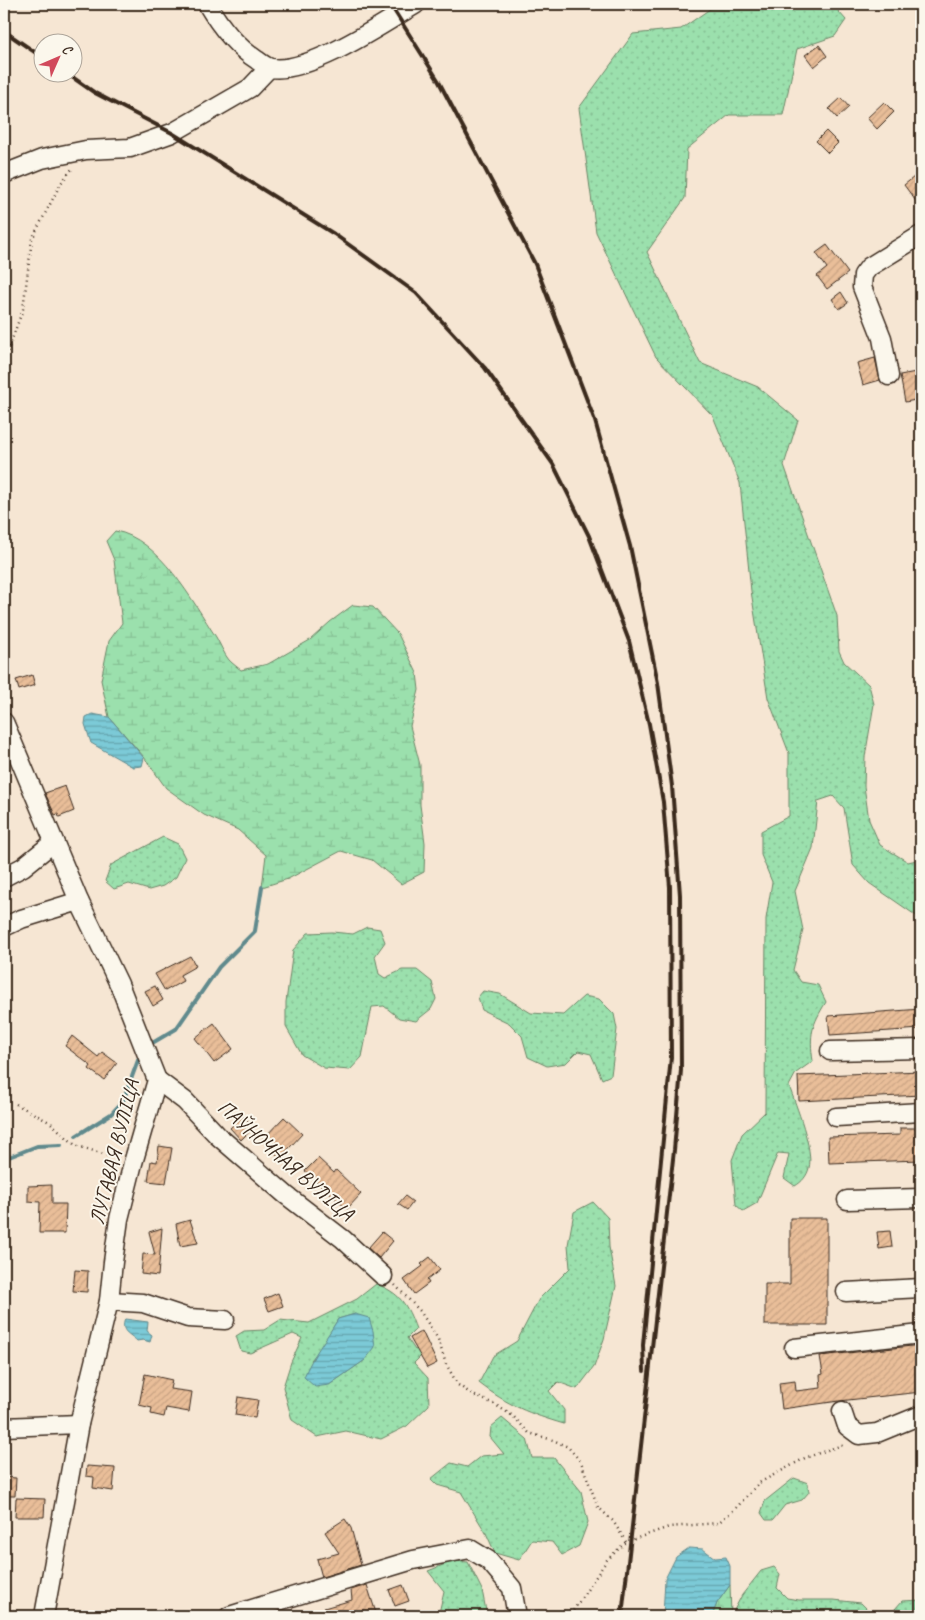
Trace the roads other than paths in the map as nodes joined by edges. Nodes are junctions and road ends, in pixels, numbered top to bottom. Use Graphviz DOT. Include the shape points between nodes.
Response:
graph roads {
  1 [pos="207,4"];
  2 [pos="416,4"];
  3 [pos="269,68"];
  4 [pos="4,174"];
  5 [pos="921,235"];
  6 [pos="889,376"];
  7 [pos="4,722"];
  8 [pos="54,842"];
  9 [pos="4,876"];
  10 [pos="79,900"];
  11 [pos="4,928"];
  12 [pos="921,1049"];
  13 [pos="830,1051"];
  14 [pos="157,1080"];
  15 [pos="921,1112"];
  16 [pos="836,1117"];
  17 [pos="921,1198"];
  18 [pos="847,1200"];
  19 [pos="384,1276"];
  20 [pos="921,1288"];
  21 [pos="846,1292"];
  22 [pos="109,1301"];
  23 [pos="225,1320"];
  24 [pos="921,1334"];
  25 [pos="794,1348"];
  26 [pos="842,1411"];
  27 [pos="921,1415"];
  28 [pos="79,1424"];
  29 [pos="4,1427"];
  30 [pos="44,1616"];
  31 [pos="229,1616"];
  32 [pos="517,1616"];
  1 -- 3 [label="street" via="230,38"];
  2 -- 3 [label="street" via="325,56 292,67"];
  3 -- 4 [label="street" via="250,88 172,133 130,148 86,150 42,159"];
  5 -- 6 [label="street" via="869,267 863,275 862,287 882,338"];
  7 -- 8 [label="street, ЛУГАВАЯ ВУЛІЦА"];
  8 -- 9 [label="street" via="23,867"];
  8 -- 10 [label="street, ЛУГАВАЯ ВУЛІЦА"];
  10 -- 11 [label="street"];
  10 -- 14 [label="street, ЛУГАВАЯ ВУЛІЦА" via="119,984"];
  12 -- 13 [label="street"];
  14 -- 19 [label="street, ПАЎНОЧНАЯ ВУЛІЦА" via="185,1101 218,1136 286,1195"];
  14 -- 22 [label="street, ЛУГАВАЯ ВУЛІЦА" via="119,1220"];
  15 -- 16 [label="street"];
  17 -- 18 [label="street"];
  20 -- 21 [label="street"];
  22 -- 23 [label="street" via="143,1303 188,1318"];
  22 -- 28 [label="street, ЛУГАВАЯ ВУЛІЦА"];
  24 -- 25 [label="street"];
  26 -- 27 [label="street" via="847,1426 859,1435 877,1433"];
  28 -- 29 [label="street"];
  28 -- 30 [label="street, ЛУГАВАЯ ВУЛІЦА"];
  31 -- 32 [label="street" via="413,1560 470,1549 488,1560 512,1588"];
}
